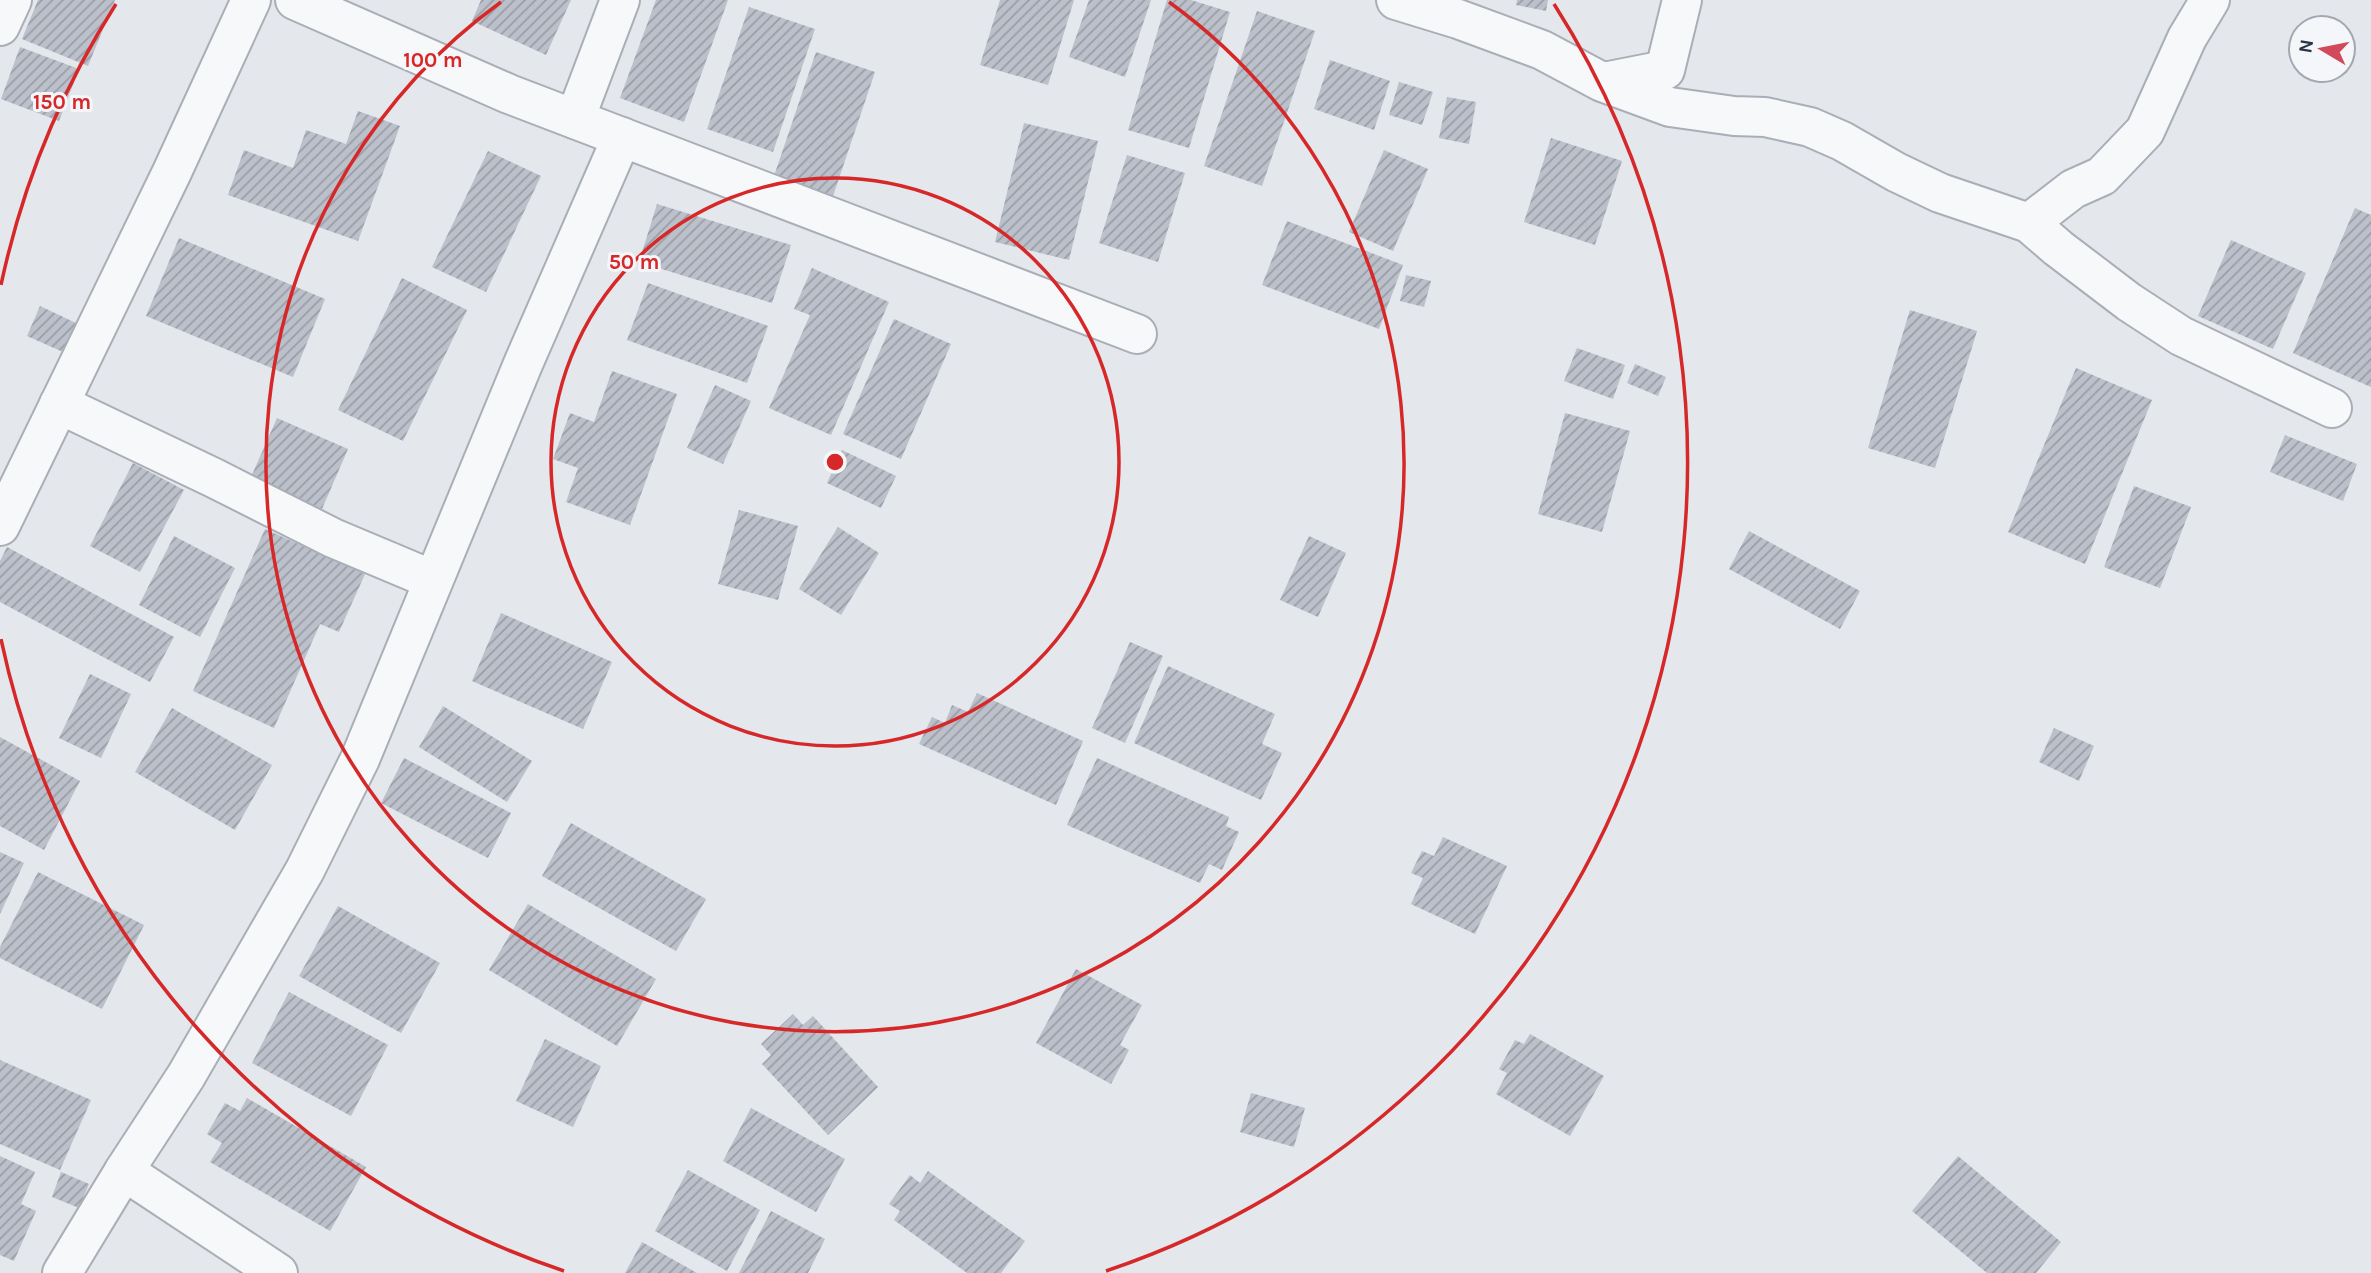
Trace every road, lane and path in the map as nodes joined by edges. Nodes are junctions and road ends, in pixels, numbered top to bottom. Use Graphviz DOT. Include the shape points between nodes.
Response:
graph roads {
  1 [pos="12,0"];
  2 [pos="251,0"];
  3 [pos="295,0"];
  4 [pos="621,0"];
  5 [pos="1396,0"];
  6 [pos="1682,0"];
  7 [pos="2210,0"];
  8 [pos="0,26"];
  9 [pos="1602,82"];
  10 [pos="575,119"];
  11 [pos="622,137"];
  12 [pos="2029,223"];
  13 [pos="1137,334"];
  14 [pos="59,404"];
  15 [pos="2332,408"];
  16 [pos="0,526"];
  17 [pos="433,580"];
  18 [pos="124,1171"];
  19 [pos="62,1273"];
  20 [pos="278,1273"];
  1 -- 8 [label="street"];
  2 -- 14 [label="street"];
  3 -- 10 [label="street"];
  4 -- 10 [label="street"];
  5 -- 9 [label="street" via="1542,50"];
  6 -- 9 [label="street" via="1665,70"];
  7 -- 12 [label="street" via="2145,131 2102,176 2073,189"];
  9 -- 12 [label="street" via="1670,107 1766,117 1810,127 1940,193"];
  10 -- 11 [label="street"];
  11 -- 13 [label="street"];
  11 -- 17 [label="street"];
  12 -- 15 [label="street" via="2129,302 2182,336"];
  14 -- 16 [label="street"];
  14 -- 17 [label="street" via="333,538"];
  17 -- 18 [label="street" via="360,759 305,870 186,1076"];
  18 -- 19 [label="street"];
  18 -- 20 [label="street"];
}
